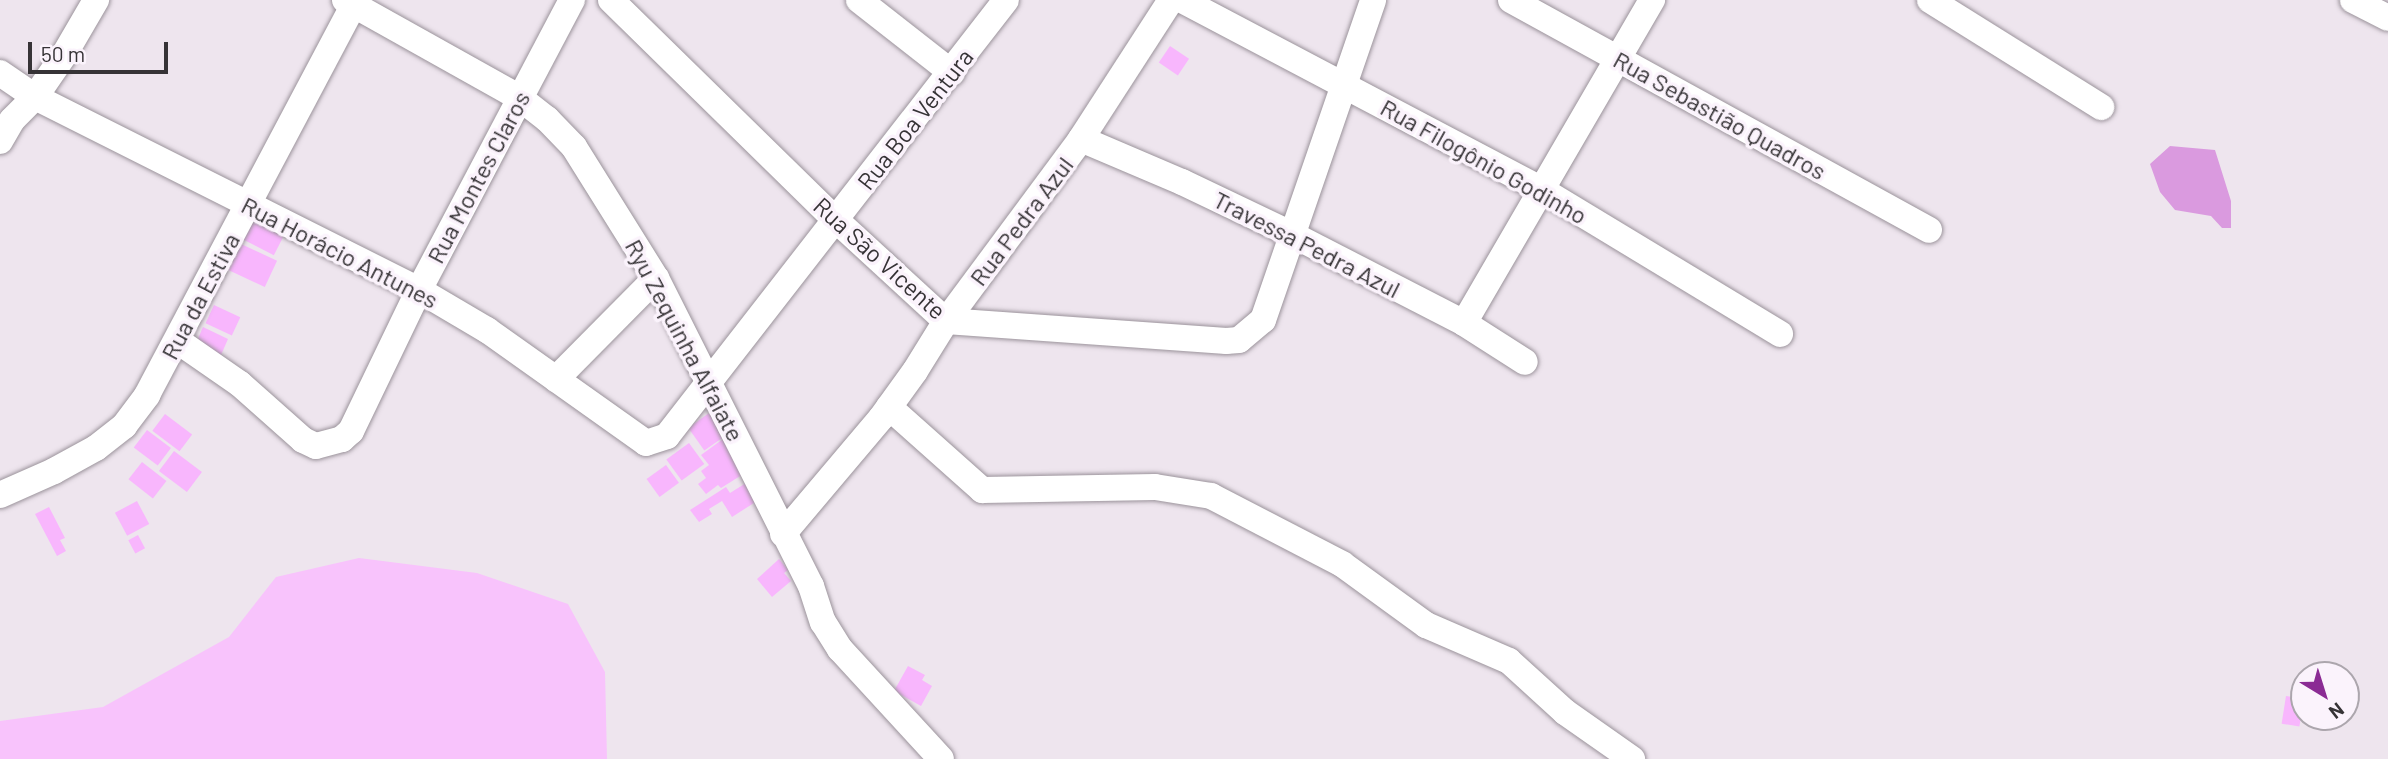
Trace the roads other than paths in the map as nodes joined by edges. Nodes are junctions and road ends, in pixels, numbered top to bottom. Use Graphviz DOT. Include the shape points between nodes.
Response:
graph roads {
  1 [pos="96,0"];
  2 [pos="572,0"];
  3 [pos="611,0"];
  4 [pos="859,0"];
  5 [pos="1006,0"];
  6 [pos="1171,0"];
  7 [pos="1182,0"];
  8 [pos="1373,0"];
  9 [pos="1511,0"];
  10 [pos="1653,0"];
  11 [pos="1930,0"];
  12 [pos="2353,0"];
  13 [pos="352,1"];
  14 [pos="2388,18"];
  15 [pos="1618,59"];
  16 [pos="0,73"];
  17 [pos="952,73"];
  18 [pos="1344,87"];
  19 [pos="35,97"];
  20 [pos="520,98"];
  21 [pos="2101,107"];
  22 [pos="1081,139"];
  23 [pos="0,141"];
  24 [pos="1544,191"];
  25 [pos="247,206"];
  26 [pos="836,220"];
  27 [pos="1928,230"];
  28 [pos="1293,235"];
  29 [pos="656,278"];
  30 [pos="419,290"];
  31 [pos="946,321"];
  32 [pos="1464,323"];
  33 [pos="1780,334"];
  34 [pos="178,341"];
  35 [pos="1525,362"];
  36 [pos="556,379"];
  37 [pos="708,379"];
  38 [pos="889,407"];
  39 [pos="667,436"];
  40 [pos="0,495"];
  41 [pos="783,534"];
  42 [pos="941,759"];
  43 [pos="1632,759"];
  1 -- 19 [label="street"];
  2 -- 20 [label="street, Rua Montes Claros"];
  3 -- 26 [label="street, Rua São Vicente"];
  4 -- 17 [label="street"];
  5 -- 17 [label="street, Rua Boa Ventura"];
  6 -- 22 [label="street, Rua Pedra Azul"];
  7 -- 18 [label="street, Rua Filogônio Godinho"];
  8 -- 18 [label="street"];
  9 -- 15 [label="street, Rua Sebastião Quadros"];
  10 -- 15 [label="street"];
  11 -- 21 [label="street"];
  12 -- 14 [label="street"];
  13 -- 20 [label="street, Ryu Zequinha Alfaiate"];
  13 -- 25 [label="street, Rua da Estiva"];
  15 -- 24 [label="street"];
  15 -- 27 [label="street, Rua Sebastião Quadros"];
  16 -- 19 [label="street, Rua Horácio Antunes"];
  17 -- 26 [label="street, Rua Boa Ventura"];
  18 -- 24 [label="street, Rua Filogônio Godinho"];
  18 -- 28 [label="street"];
  19 -- 23 [label="street" via="12,120"];
  19 -- 25 [label="street, Rua Horácio Antunes"];
  20 -- 29 [label="street, Ryu Zequinha Alfaiate" via="574,148"];
  20 -- 30 [label="street, Rua Montes Claros"];
  22 -- 28 [label="street, Travessa Pedra Azul"];
  22 -- 31 [label="street, Rua Pedra Azul"];
  24 -- 32 [label="street"];
  24 -- 33 [label="street, Rua Filogônio Godinho"];
  25 -- 30 [label="street, Rua Horácio Antunes"];
  25 -- 34 [label="street, Rua da Estiva"];
  26 -- 31 [label="street, Rua São Vicente"];
  26 -- 37 [label="street, Rua Boa Ventura"];
  28 -- 31 [label="street, Rua São Vicente" via="1263,320 1239,340"];
  28 -- 32 [label="street, Travessa Pedra Azul"];
  29 -- 36 [label="street"];
  29 -- 37 [label="street, Ryu Zequinha Alfaiate"];
  30 -- 34 [label="street, Rua Montes Claros" via="351,431 328,446 310,443 240,384"];
  30 -- 36 [label="street, Rua Horácio Antunes" via="487,330"];
  31 -- 38 [label="street, Rua Pedra Azul"];
  32 -- 35 [label="street, Travessa Pedra Azul"];
  34 -- 40 [label="street, Rua da Estiva" via="124,426 96,448"];
  36 -- 39 [label="street, Rua Horácio Antunes" via="646,443"];
  37 -- 39 [label="street, Rua Boa Ventura"];
  37 -- 41 [label="street, Ryu Zequinha Alfaiate"];
  38 -- 41 [label="street, Rua Pedra Azul"];
  38 -- 43 [label="street" via="982,490 1155,487 1211,496 1342,564 1426,625 1508,661 1565,712"];
  41 -- 42 [label="street, Ryu Zequinha Alfaiate" via="840,649"];
}
